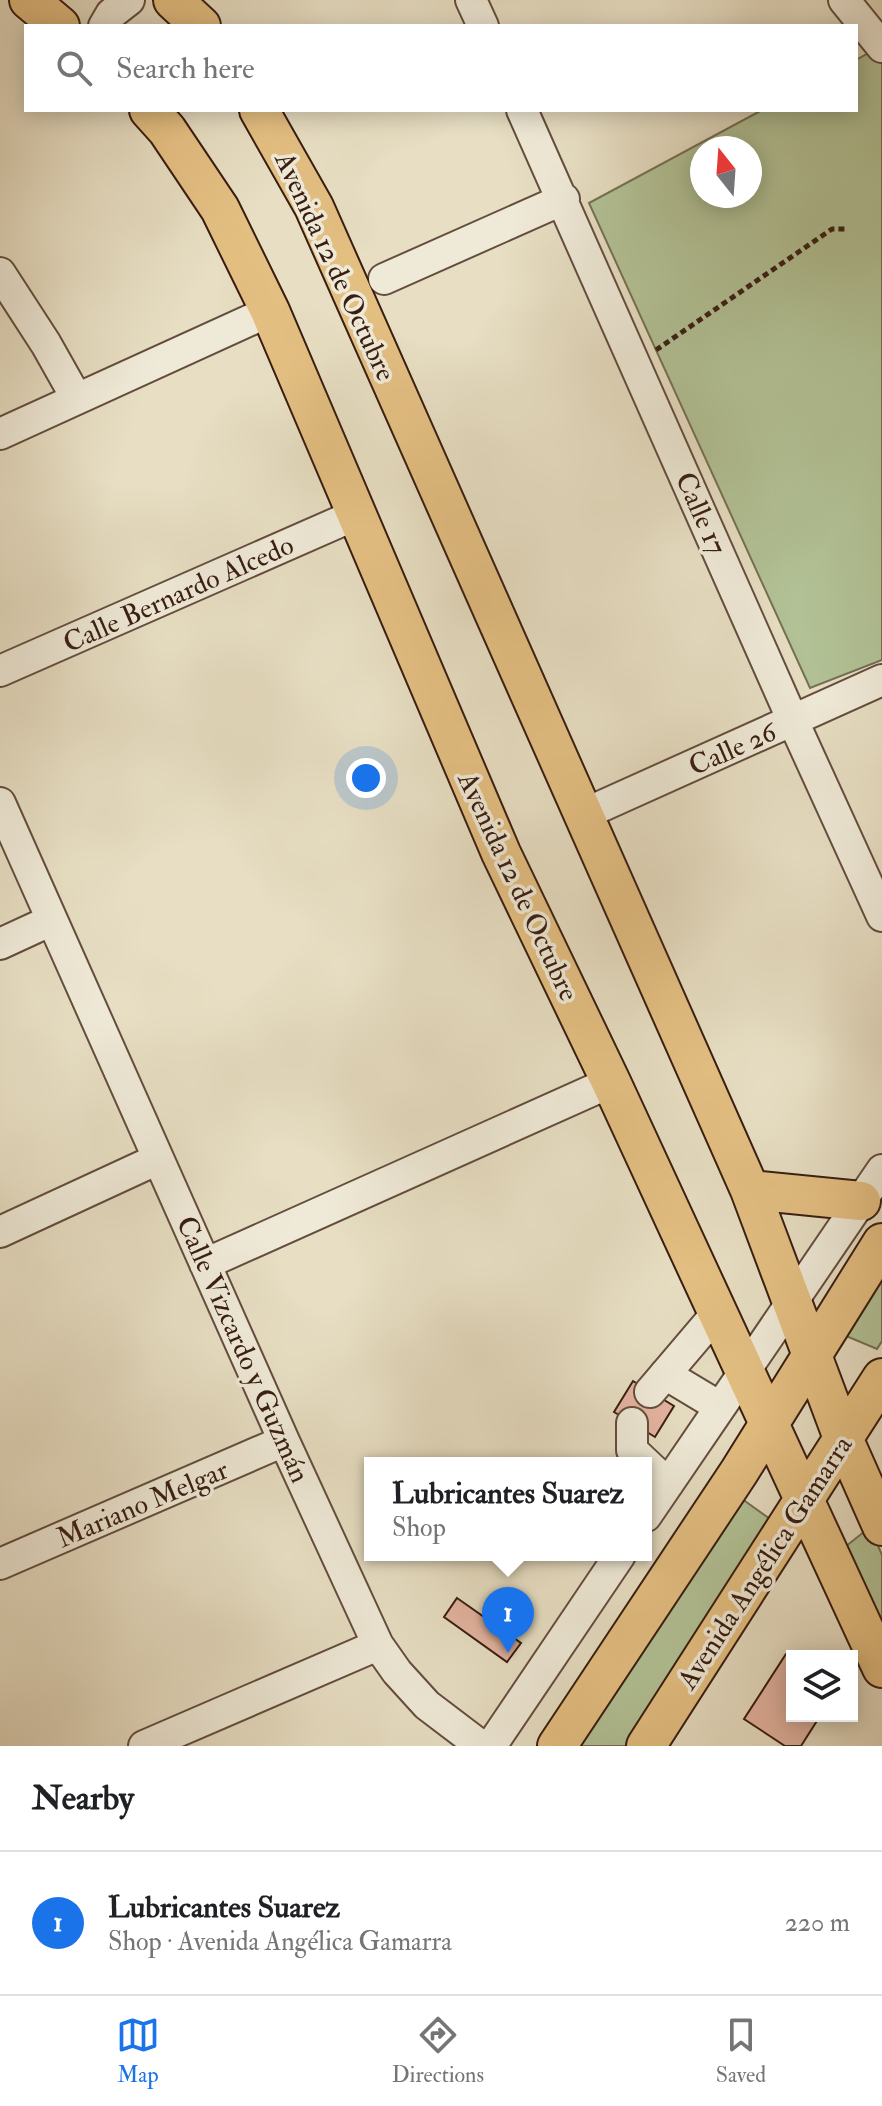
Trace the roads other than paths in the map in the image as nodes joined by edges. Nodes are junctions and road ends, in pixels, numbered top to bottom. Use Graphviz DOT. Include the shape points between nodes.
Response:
graph roads {
  1 [pos="29,0"];
  2 [pos="129,0"];
  3 [pos="173,0"];
  4 [pos="471,0"];
  5 [pos="844,0"];
  6 [pos="58,24"];
  7 [pos="105,24"];
  8 [pos="199,24"];
  9 [pos="482,24"];
  10 [pos="882,47"];
  11 [pos="151,112"];
  12 [pos="260,112"];
  13 [pos="523,112"];
  14 [pos="564,199"];
  15 [pos="0,273"];
  16 [pos="384,279"];
  17 [pos="270,311"];
  18 [pos="77,399"];
  19 [pos="0,434"];
  20 [pos="355,515"];
  21 [pos="0,671"];
  22 [pos="882,680"];
  23 [pos="793,721"];
  24 [pos="0,803"];
  25 [pos="582,815"];
  26 [pos="882,916"];
  27 [pos="52,920"];
  28 [pos="0,944"];
  29 [pos="611,1082"];
  30 [pos="158,1159"];
  31 [pos="882,1170"];
  32 [pos="750,1190"];
  33 [pos="861,1201"];
  34 [pos="0,1232"];
  35 [pos="882,1243"];
  36 [pos="205,1264"];
  37 [pos="793,1301"];
  38 [pos="718,1312"];
  39 [pos="812,1355"];
  40 [pos="745,1369"];
  41 [pos="882,1378"];
  42 [pos="720,1407"];
  43 [pos="632,1423"];
  44 [pos="769,1425"];
  45 [pos="843,1438"];
  46 [pos="284,1441"];
  47 [pos="639,1457"];
  48 [pos="652,1469"];
  49 [pos="668,1484"];
  50 [pos="805,1497"];
  51 [pos="652,1507"];
  52 [pos="882,1526"];
  53 [pos="616,1561"];
  54 [pos="0,1564"];
  55 [pos="378,1645"];
  56 [pos="882,1668"];
  57 [pos="144,1746"];
  58 [pos="481,1746"];
  59 [pos="491,1746"];
  60 [pos="557,1746"];
  61 [pos="646,1746"];
  1 -- 6 [label="main road"];
  2 -- 7 [label="street"];
  3 -- 8 [label="main road"];
  4 -- 9 [label="street"];
  5 -- 10 [label="street"];
  11 -- 17 [label="main road, Avenida 12 de Octubre" via="220,209"];
  12 -- 25 [label="main road, Avenida 12 de Octubre" via="314,207"];
  13 -- 14 [label="street, Calle 17"];
  14 -- 16 [label="street"];
  14 -- 23 [label="street, Calle 17"];
  15 -- 18 [label="street"];
  17 -- 18 [label="street"];
  17 -- 20 [label="main road, Avenida 12 de Octubre"];
  18 -- 19 [label="street"];
  20 -- 21 [label="street, Calle Bernardo Alcedo"];
  20 -- 29 [label="main road, Avenida 12 de Octubre" via="501,853"];
  22 -- 23 [label="street, Calle 26"];
  23 -- 25 [label="street, Calle 26"];
  23 -- 26 [label="street, Calle 17"];
  24 -- 27 [label="street, Calle Vizcardo y Guzmán"];
  25 -- 32 [label="main road, Avenida 12 de Octubre"];
  27 -- 28 [label="street"];
  27 -- 30 [label="street, Calle Vizcardo y Guzmán"];
  29 -- 36 [label="street"];
  29 -- 38 [label="main road, Avenida 12 de Octubre"];
  30 -- 34 [label="street"];
  30 -- 36 [label="street, Calle Vizcardo y Guzmán"];
  31 -- 33 [label="street"];
  32 -- 33 [label="main road"];
  32 -- 37 [label="main road, Avenida 12 de Octubre"];
  33 -- 37 [label="street"];
  35 -- 39 [label="main road"];
  36 -- 46 [label="street, Calle Vizcardo y Guzmán"];
  37 -- 39 [label="main road, Avenida 12 de Octubre"];
  37 -- 40 [label="street"];
  38 -- 40 [label="main road, Avenida 12 de Octubre"];
  38 -- 42 [label="street" via="658,1383"];
  39 -- 44 [label="main road"];
  39 -- 45 [label="main road, Avenida 12 de Octubre"];
  40 -- 42 [label="street"];
  40 -- 44 [label="main road, Avenida 12 de Octubre"];
  41 -- 45 [label="main road, Avenida Angélica Gamarra"];
  42 -- 49 [label="street"];
  43 -- 47 [label="street" via="632,1450"];
  44 -- 50 [label="main road, Avenida 12 de Octubre"];
  44 -- 60 [label="main road"];
  45 -- 50 [label="main road, Avenida Angélica Gamarra"];
  45 -- 52 [label="main road, Avenida 12 de Octubre"];
  46 -- 54 [label="street, Mariano Melgar"];
  46 -- 55 [label="street, Calle Vizcardo y Guzmán"];
  48 -- 49 [label="street"];
  49 -- 51 [label="street"];
  50 -- 56 [label="main road, Avenida 12 de Octubre"];
  50 -- 61 [label="main road, Avenida Angélica Gamarra"];
  53 -- 59 [label="street"];
  55 -- 57 [label="street"];
  55 -- 58 [label="street, Calle Vizcardo y Guzmán" via="427,1705"];
}
